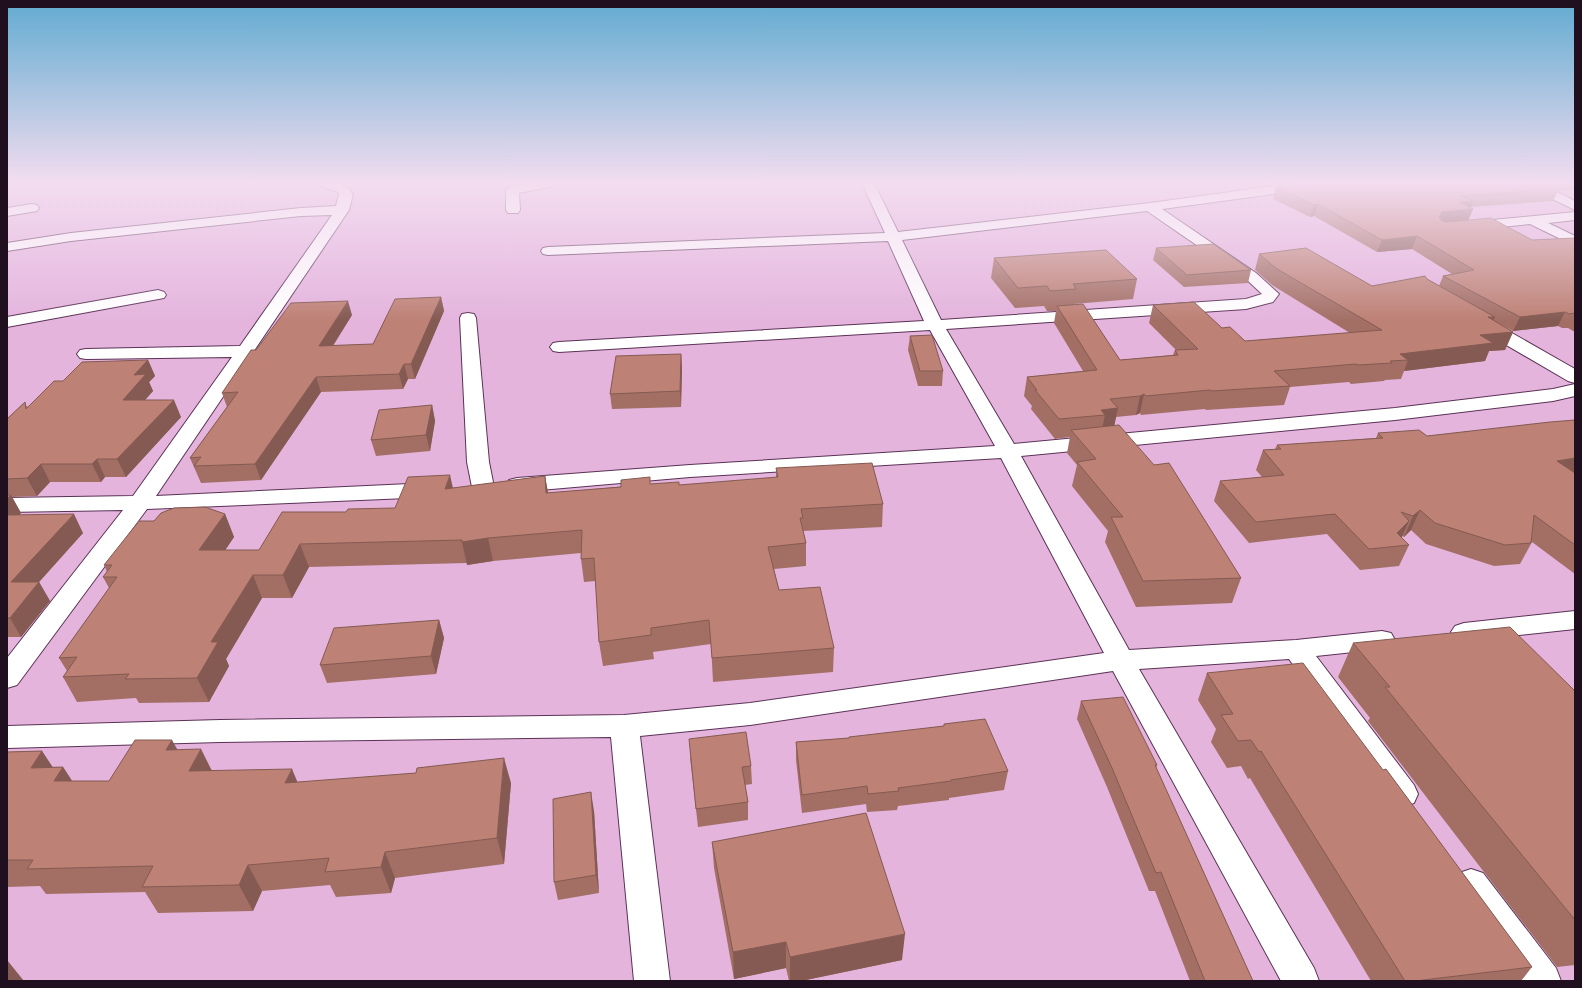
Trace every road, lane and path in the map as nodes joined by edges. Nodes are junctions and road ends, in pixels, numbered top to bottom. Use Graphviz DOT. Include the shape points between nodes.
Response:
graph roads {
  1 [pos="144,229"];
  2 [pos="329,229"];
  3 [pos="889,229"];
  4 [pos="961,229"];
  5 [pos="1182,229"];
  6 [pos="1550,229"];
  7 [pos="893,237"];
  8 [pos="1575,242"];
  9 [pos="7,247"];
  10 [pos="548,250"];
  11 [pos="158,295"];
  12 [pos="1466,314"];
  13 [pos="468,318"];
  14 [pos="7,322"];
  15 [pos="935,325"];
  16 [pos="559,347"];
  17 [pos="245,351"];
  18 [pos="86,354"];
  19 [pos="1575,377"];
  20 [pos="1575,390"];
  21 [pos="1008,451"];
  22 [pos="467,488"];
  23 [pos="140,503"];
  24 [pos="7,505"];
  25 [pos="1575,620"];
  26 [pos="1443,634"];
  27 [pos="1404,638"];
  28 [pos="1296,649"];
  29 [pos="1121,660"];
  30 [pos="7,678"];
  31 [pos="624,726"];
  32 [pos="7,737"];
  33 [pos="1419,815"];
  34 [pos="1452,860"];
  35 [pos="652,981"];
  36 [pos="1301,981"];
  37 [pos="1543,981"];
  1 -- 9 [label="street"];
  2 -- 17 [label="street"];
  3 -- 7 [label="street"];
  4 -- 7 [label="street"];
  5 -- 15 [label="street" via="1251,276 1271,294 1267,300 1246,304"];
  6 -- 8 [label="street"];
  7 -- 10 [label="street"];
  7 -- 15 [label="street"];
  11 -- 14 [label="street"];
  12 -- 19 [label="street"];
  13 -- 22 [label="street" via="478,462"];
  15 -- 16 [label="street"];
  15 -- 21 [label="street"];
  17 -- 18 [label="street"];
  17 -- 23 [label="street"];
  20 -- 21 [label="street" via="1553,395 1395,414"];
  21 -- 22 [label="street"];
  21 -- 29 [label="street"];
  22 -- 23 [label="street"];
  23 -- 24 [label="street"];
  23 -- 30 [label="street"];
  25 -- 26 [label="street"];
  27 -- 28 [label="street"];
  28 -- 29 [label="street"];
  28 -- 33 [label="street"];
  29 -- 31 [label="street" via="750,714"];
  29 -- 36 [label="street"];
  31 -- 32 [label="street" via="220,730"];
  31 -- 35 [label="street"];
  34 -- 37 [label="street"];
}
